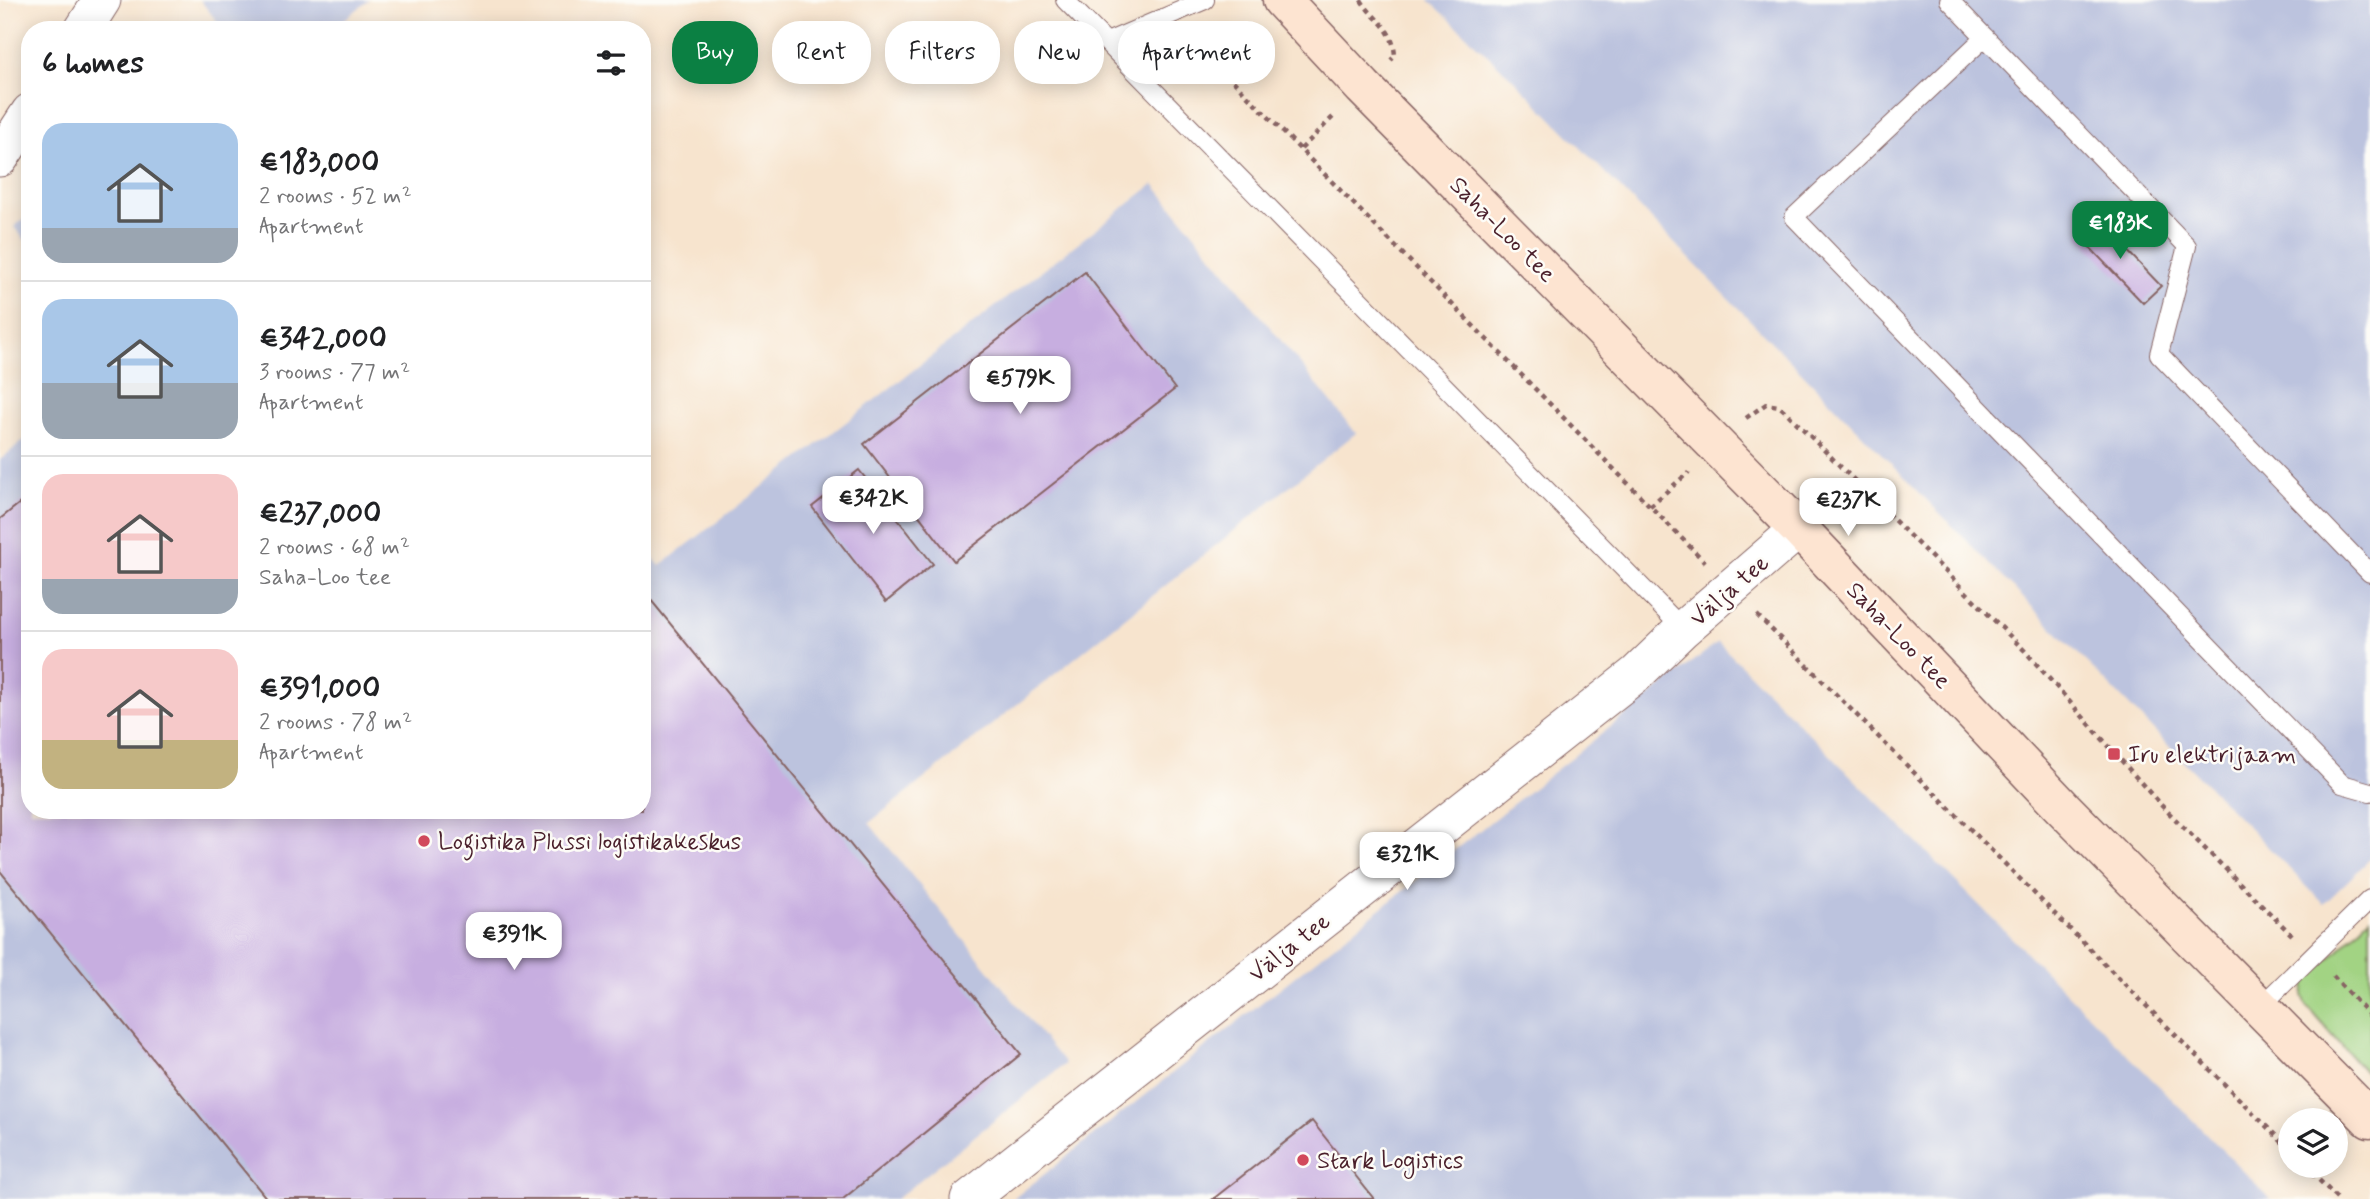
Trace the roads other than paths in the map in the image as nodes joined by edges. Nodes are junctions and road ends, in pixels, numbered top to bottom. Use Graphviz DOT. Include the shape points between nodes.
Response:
graph roads {
  1 [pos="102,0"];
  2 [pos="1065,0"];
  3 [pos="1205,0"];
  4 [pos="1282,0"];
  5 [pos="1949,0"];
  6 [pos="89,21"];
  7 [pos="1985,37"];
  8 [pos="1107,42"];
  9 [pos="21,126"];
  10 [pos="0,158"];
  11 [pos="1799,529"];
  12 [pos="2370,573"];
  13 [pos="1683,629"];
  14 [pos="2370,792"];
  15 [pos="2370,898"];
  16 [pos="2260,1007"];
  17 [pos="2370,1118"];
  18 [pos="969,1199"];
  1 -- 6 [label="street"];
  2 -- 8 [label="lane"];
  3 -- 8 [label="lane"];
  4 -- 11 [label="main road, Saha-Loo tee"];
  5 -- 7 [label="lane"];
  7 -- 12 [label="lane" via="2187,246 2159,354"];
  7 -- 14 [label="lane" via="1794,217 2342,784"];
  8 -- 13 [label="lane"];
  9 -- 10 [label="street"];
  11 -- 13 [label="street, Välja tee"];
  11 -- 16 [label="main road, Saha-Loo tee" via="2062,807"];
  13 -- 18 [label="street, Välja tee" via="1636,674"];
  15 -- 16 [label="lane"];
  16 -- 17 [label="main road, Saha-Loo tee"];
}
